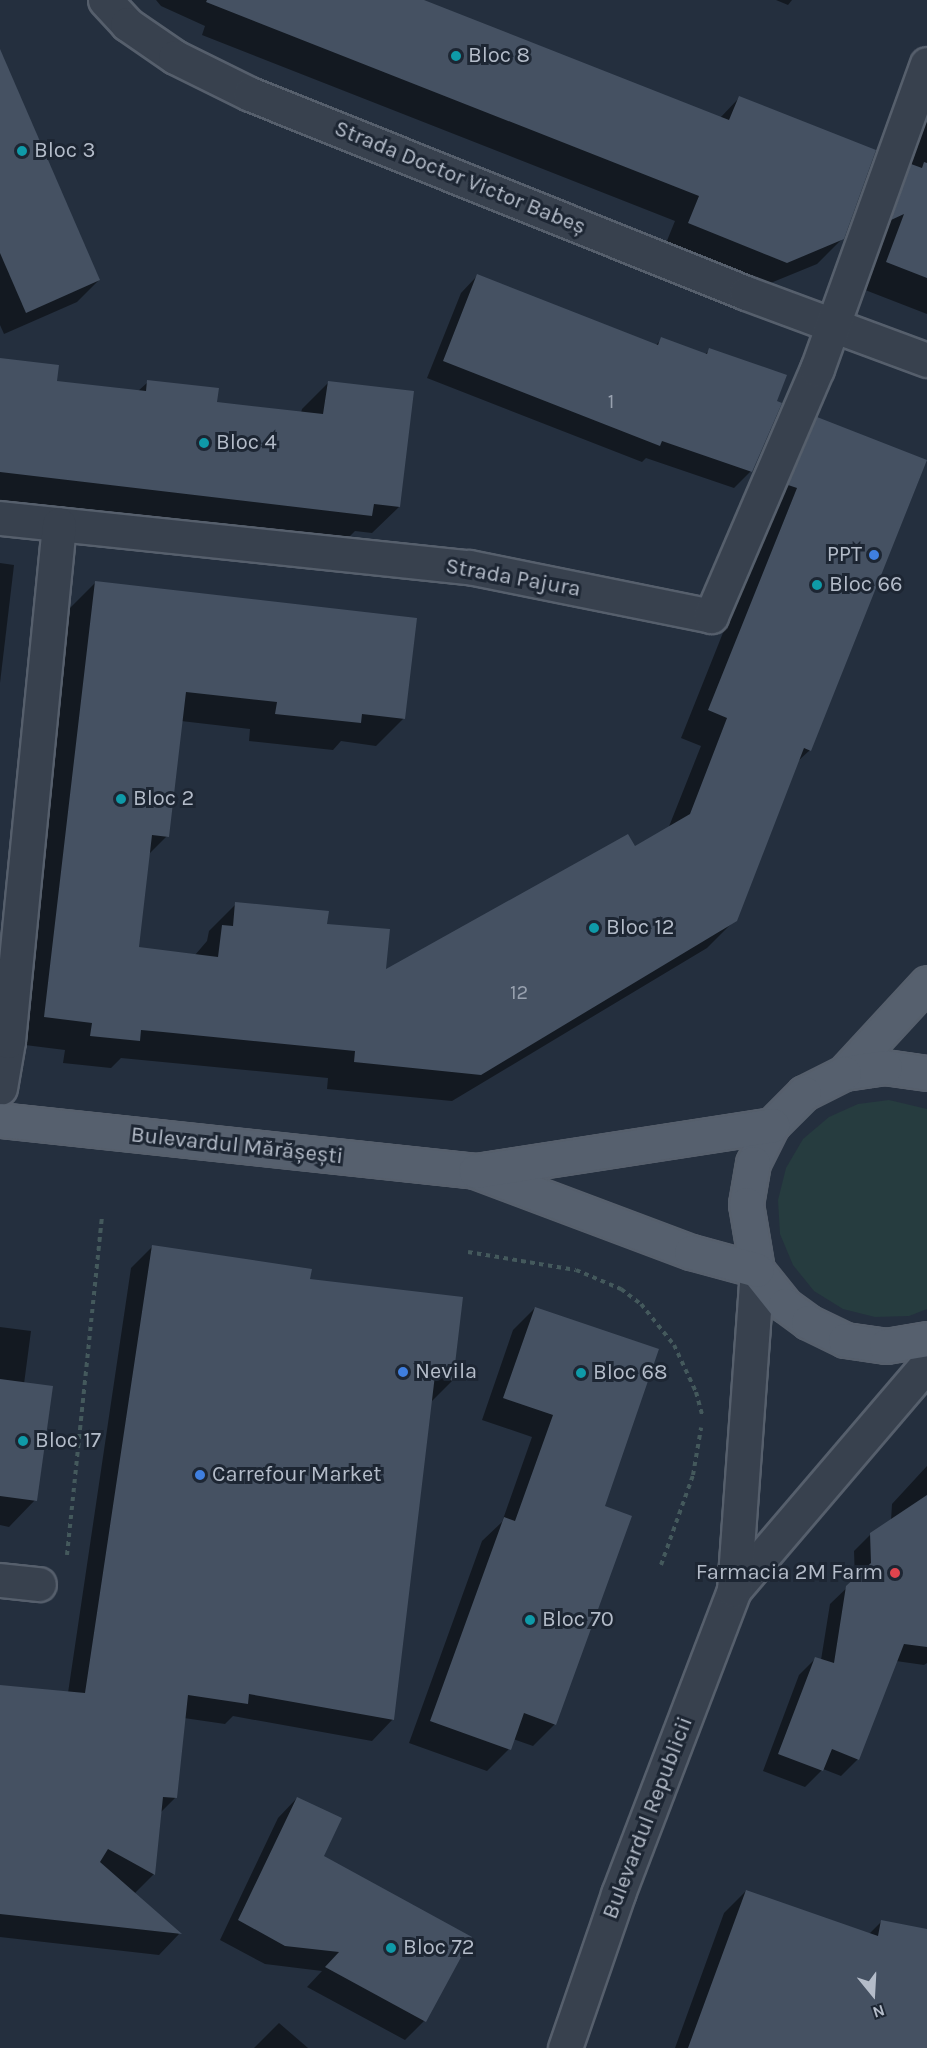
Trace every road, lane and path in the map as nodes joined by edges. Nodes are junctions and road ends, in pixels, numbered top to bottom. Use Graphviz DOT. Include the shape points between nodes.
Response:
graph roads {
  1 [pos="105,0"];
  2 [pos="927,64"];
  3 [pos="832,325"];
  4 [pos="927,360"];
  5 [pos="0,518"];
  6 [pos="59,525"];
  7 [pos="927,983"];
  8 [pos="844,1073"];
  9 [pos="927,1073"];
  10 [pos="0,1088"];
  11 [pos="0,1120"];
  12 [pos="772,1125"];
  13 [pos="475,1171"];
  14 [pos="102,1216"];
  15 [pos="468,1252"];
  16 [pos="757,1270"];
  17 [pos="927,1339"];
  18 [pos="927,1364"];
  19 [pos="661,1565"];
  20 [pos="0,1580"];
  21 [pos="39,1584"];
  22 [pos="734,1590"];
  23 [pos="565,2048"];
  1 -- 3 [label="street, Strada Doctor Victor Babeș" via="127,24 175,57 250,94"];
  2 -- 3 [label="street"];
  3 -- 4 [label="street, Strada Doctor Victor Babeș"];
  3 -- 6 [label="street, Strada Pajura" via="817,369 711,616 469,567"];
  5 -- 6 [label="street, Strada Pajura"];
  6 -- 10 [label="street" via="8,1041"];
  7 -- 8 [label="main road"];
  8 -- 9 [label="main road" via="885,1066"];
  8 -- 12 [label="main road" via="804,1093"];
  11 -- 13 [label="main road, Bulevardul Mărășești"];
  12 -- 13 [label="main road, Bulevardul Mărășești"];
  12 -- 16 [label="main road" via="753,1162 746,1204"];
  13 -- 16 [label="main road, Bulevardul Mărășești" via="691,1252"];
  14 -- 21 [label="path" via="71,1531 66,1560 56,1577"];
  15 -- 19 [label="path" via="597,1277 641,1304 674,1345 702,1412 693,1475"];
  16 -- 17 [label="main road" via="785,1305 808,1322 845,1340 886,1346"];
  16 -- 22 [label="street, Bulevardul Republicii"];
  18 -- 22 [label="street, Bulevardul Republicii"];
  20 -- 21 [label="street"];
  22 -- 23 [label="street, Bulevardul Republicii" via="618,1894"];
}
